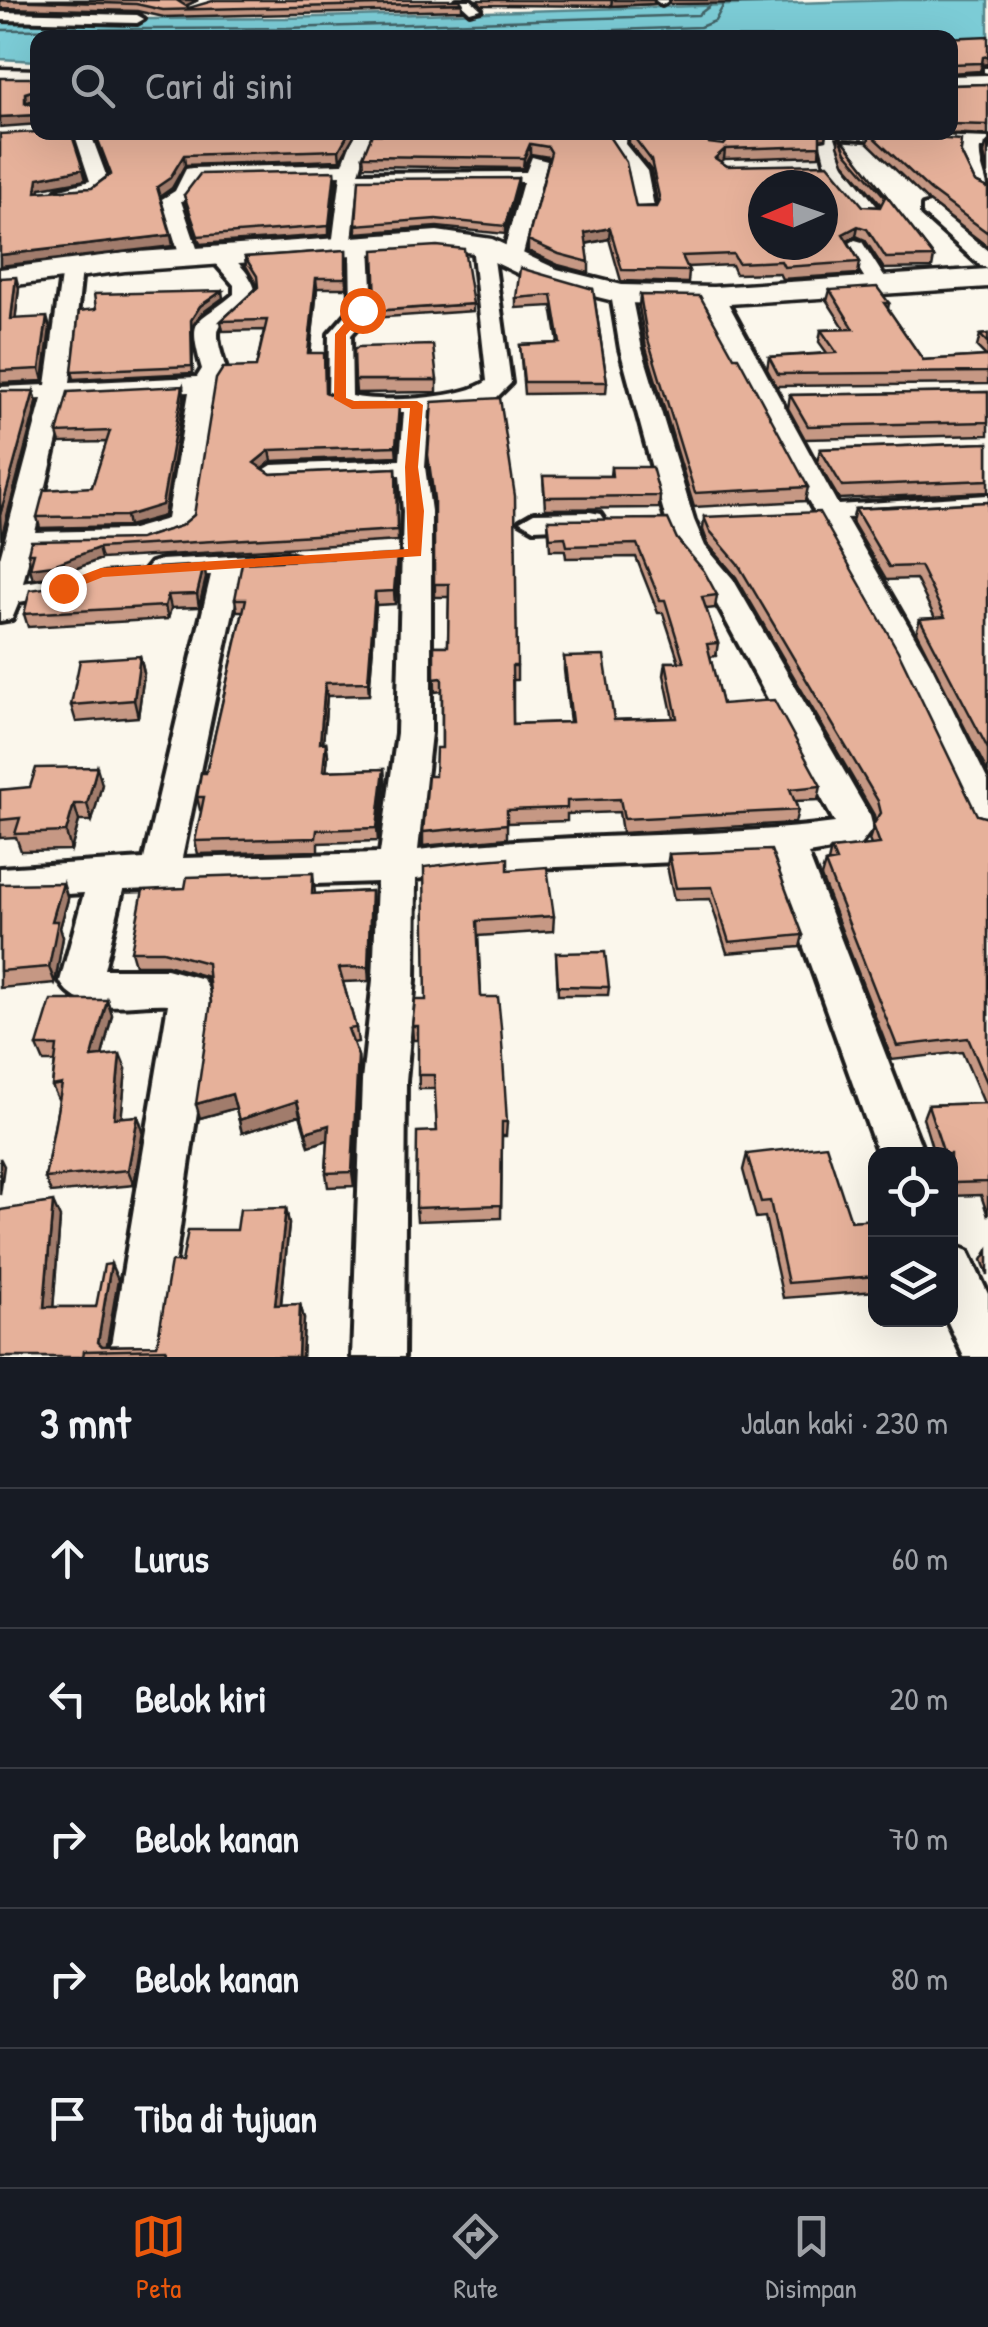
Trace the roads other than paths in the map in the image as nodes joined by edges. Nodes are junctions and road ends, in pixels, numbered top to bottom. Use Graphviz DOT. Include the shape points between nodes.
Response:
graph roads {
  1 [pos="30,0"];
  2 [pos="125,5"];
  3 [pos="0,13"];
  4 [pos="83,18"];
  5 [pos="138,18"];
  6 [pos="0,76"];
  7 [pos="30,77"];
  8 [pos="988,82"];
  9 [pos="958,83"];
  10 [pos="85,140"];
  11 [pos="360,140"];
  12 [pos="412,140"];
  13 [pos="543,140"];
  14 [pos="617,140"];
  15 [pos="828,140"];
  16 [pos="939,140"];
  17 [pos="980,143"];
  18 [pos="455,157"];
  19 [pos="349,174"];
  20 [pos="534,177"];
  21 [pos="986,191"];
  22 [pos="48,196"];
  23 [pos="871,210"];
  24 [pos="930,210"];
  25 [pos="646,212"];
  26 [pos="351,245"];
  27 [pos="854,246"];
  28 [pos="497,252"];
  29 [pos="204,256"];
  30 [pos="988,262"];
  31 [pos="72,268"];
  32 [pos="0,278"];
  33 [pos="988,278"];
  34 [pos="878,286"];
  35 [pos="622,294"];
  36 [pos="713,296"];
  37 [pos="204,384"];
  38 [pos="57,389"];
  39 [pos="0,394"];
  40 [pos="767,397"];
  41 [pos="803,397"];
  42 [pos="417,405"];
  43 [pos="833,450"];
  44 [pos="794,451"];
  45 [pos="412,467"];
  46 [pos="272,472"];
  47 [pos="988,503"];
  48 [pos="830,511"];
  49 [pos="792,513"];
  50 [pos="718,518"];
  51 [pos="680,520"];
  52 [pos="534,521"];
  53 [pos="19,541"];
  54 [pos="322,559"];
  55 [pos="228,565"];
  56 [pos="137,570"];
  57 [pos="101,572"];
  58 [pos="3,606"];
  59 [pos="988,818"];
  60 [pos="786,843"];
  61 [pos="397,867"];
  62 [pos="160,874"];
  63 [pos="107,877"];
  64 [pos="0,883"];
  65 [pos="898,1147"];
  66 [pos="958,1286"];
  67 [pos="988,1350"];
  68 [pos="135,1357"];
  69 [pos="378,1357"];
  1 -- 3 [label="street"];
  2 -- 4 [label="street"];
  3 -- 4 [label="street"];
  4 -- 5 [label="street"];
  6 -- 7 [label="street"];
  8 -- 9 [label="street"];
  10 -- 22 [label="street" via="100,183"];
  11 -- 19 [label="street"];
  12 -- 18 [label="street"];
  13 -- 20 [label="street"];
  14 -- 25 [label="street" via="638,171"];
  15 -- 23 [label="street" via="824,166"];
  16 -- 17 [label="street"];
  17 -- 21 [label="street" via="970,159"];
  18 -- 19 [label="street"];
  18 -- 20 [label="street"];
  19 -- 26 [label="street"];
  19 -- 29 [label="street" via="192,172 182,194 171,199"];
  20 -- 28 [label="street"];
  24 -- 30 [label="street"];
  26 -- 28 [label="street" via="438,240"];
  26 -- 29 [label="street"];
  26 -- 42 [label="street" via="362,310 340,334 340,399 352,405"];
  27 -- 34 [label="street"];
  28 -- 35 [label="street" via="547,276"];
  28 -- 42 [label="street" via="499,382 485,395"];
  29 -- 31 [label="street"];
  29 -- 37 [label="street" via="244,284 246,294 238,305 214,314 206,329 214,369"];
  31 -- 32 [label="street"];
  31 -- 38 [label="street"];
  33 -- 34 [label="street"];
  34 -- 36 [label="street"];
  35 -- 36 [label="street"];
  35 -- 51 [label="street"];
  36 -- 40 [label="street"];
  37 -- 38 [label="street"];
  37 -- 53 [label="street" via="174,530"];
  38 -- 39 [label="street"];
  38 -- 53 [label="street"];
  40 -- 41 [label="street"];
  40 -- 44 [label="street"];
  42 -- 45 [label="street"];
  43 -- 44 [label="street"];
  44 -- 48 [label="street"];
  45 -- 46 [label="street"];
  45 -- 61 [label="street" via="417,511 406,554 414,732"];
  47 -- 48 [label="street"];
  48 -- 49 [label="street"];
  48 -- 59 [label="street" via="914,662"];
  50 -- 51 [label="street"];
  51 -- 52 [label="street"];
  51 -- 60 [label="street" via="852,816 855,828 848,835"];
  53 -- 58 [label="street"];
  54 -- 55 [label="street"];
  55 -- 56 [label="street"];
  55 -- 62 [label="street"];
  57 -- 58 [label="street"];
  60 -- 61 [label="street" via="483,856"];
  60 -- 65 [label="street"];
  61 -- 62 [label="street"];
  61 -- 69 [label="street"];
  62 -- 63 [label="street"];
  63 -- 64 [label="street"];
  63 -- 68 [label="street" via="80,981 88,987 188,992 190,1016"];
  66 -- 67 [label="street"];
}
